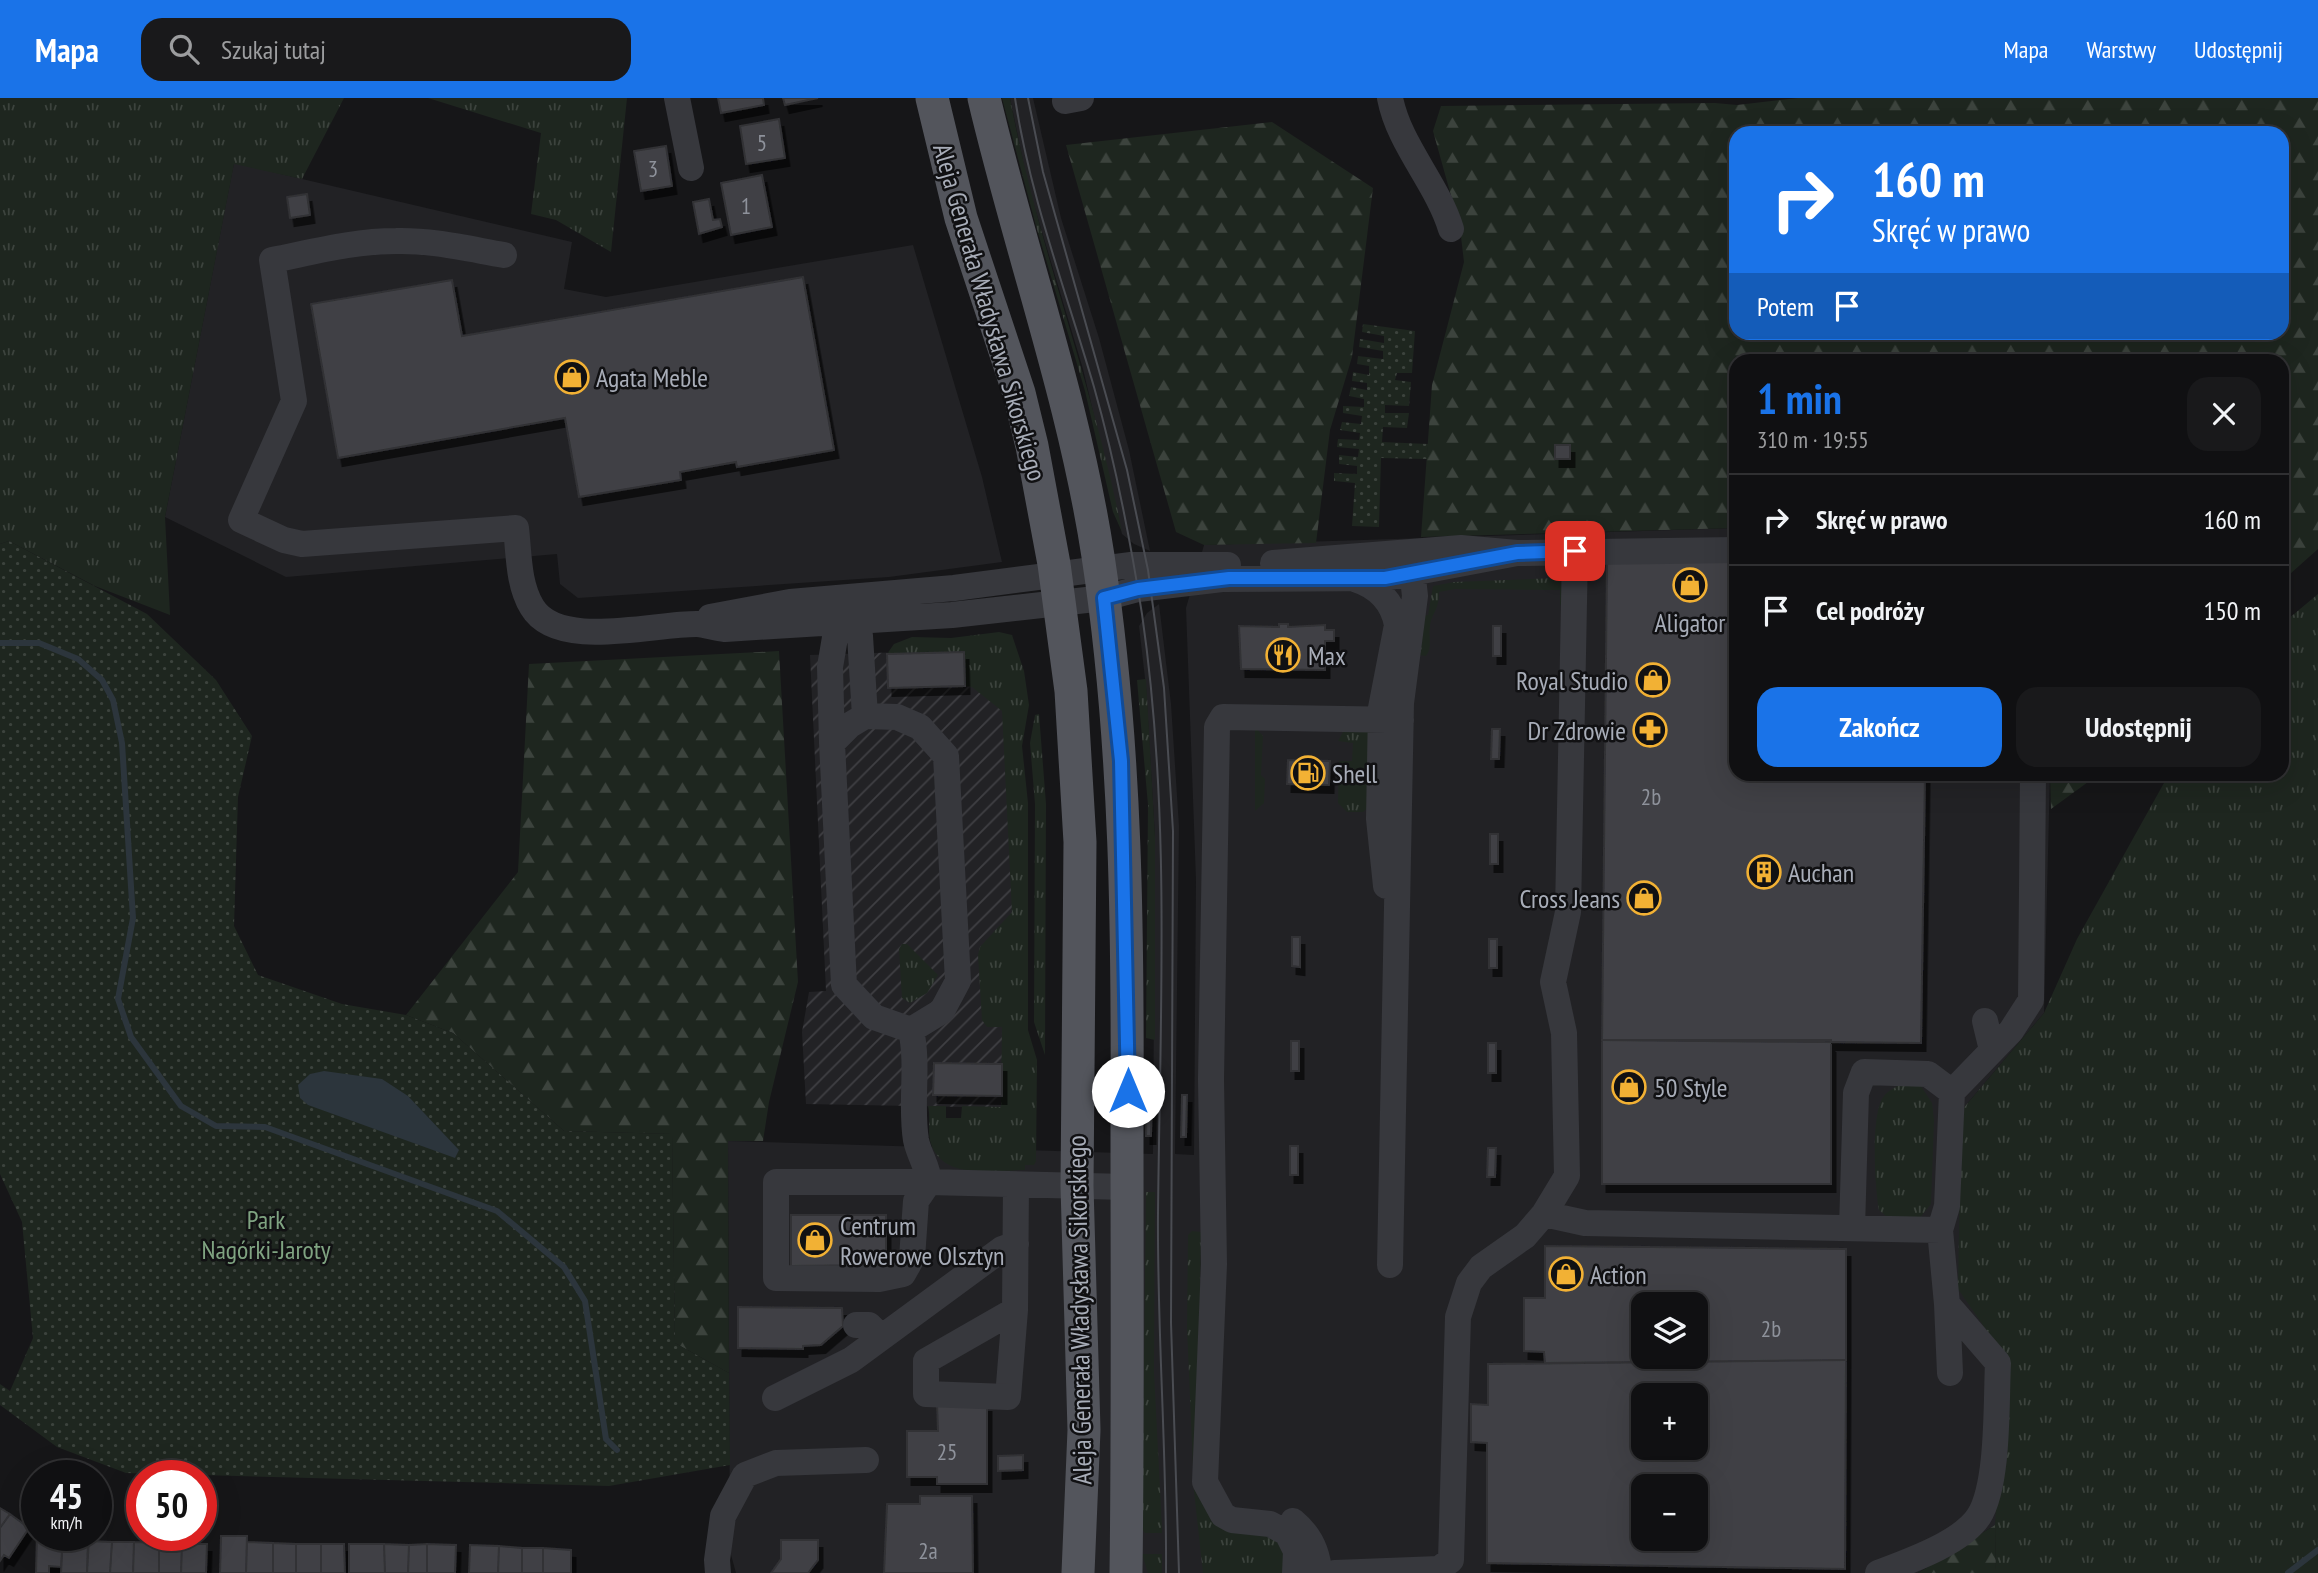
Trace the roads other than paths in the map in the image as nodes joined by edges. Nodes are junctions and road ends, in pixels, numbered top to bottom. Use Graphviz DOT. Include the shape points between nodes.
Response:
graph roads {
  1 [pos="677,98"];
  2 [pos="932,98"];
  3 [pos="984,98"];
  4 [pos="1390,98"];
  5 [pos="691,168"];
  6 [pos="1451,229"];
  7 [pos="504,255"];
  8 [pos="1729,550"];
  9 [pos="1575,551"];
  10 [pos="1517,553"];
  11 [pos="1378,554"];
  12 [pos="1410,573"];
  13 [pos="1351,578"];
  14 [pos="1102,584"];
  15 [pos="1058,589"];
  16 [pos="845,596"];
  17 [pos="846,621"];
  18 [pos="699,624"];
  19 [pos="865,716"];
  20 [pos="1391,719"];
  21 [pos="832,743"];
  22 [pos="2033,781"];
  23 [pos="1985,1021"];
  24 [pos="911,1030"];
  25 [pos="1992,1050"];
  26 [pos="1952,1092"];
  27 [pos="929,1182"];
  28 [pos="1016,1185"];
  29 [pos="1077,1186"];
  30 [pos="1127,1187"];
  31 [pos="1544,1214"];
  32 [pos="1940,1230"];
  33 [pos="1857,1236"];
  34 [pos="1016,1244"];
  35 [pos="1390,1265"];
  36 [pos="1947,1304"];
  37 [pos="1015,1310"];
  38 [pos="856,1325"];
  39 [pos="881,1337"];
  40 [pos="1950,1373"];
  41 [pos="775,1398"];
  42 [pos="866,1460"];
  43 [pos="1213,1500"];
  44 [pos="1883,1564"];
  45 [pos="718,1573"];
  46 [pos="1078,1573"];
  47 [pos="1126,1573"];
  48 [pos="1295,1573"];
  49 [pos="1319,1573"];
  50 [pos="1335,1573"];
  1 -- 5 [label="street"];
  2 -- 15 [label="main road, Aleja Generała Władysława Sikorskiego" via="961,218 1019,393"];
  3 -- 14 [label="main road, Aleja Generała Władysława Sikorskiego" via="1073,419"];
  4 -- 6 [label="street" via="1393,117 1438,194"];
  7 -- 18 [label="street" via="397,241 272,260 293,401 242,520 302,544 516,528 527,599 550,624 580,631"];
  8 -- 9 [label="street"];
  9 -- 10 [label="street"];
  9 -- 31 [label="street" via="1567,912 1553,982 1564,1033 1567,1176"];
  10 -- 11 [label="street" via="1461,548"];
  10 -- 12 [label="street"];
  11 -- 12 [label="street" via="1395,559"];
  11 -- 14 [label="street" via="1258,564 1153,564"];
  12 -- 13 [label="street"];
  12 -- 20 [label="street" via="1415,602"];
  13 -- 14 [label="street" via="1222,579 1138,589"];
  13 -- 20 [label="street" via="1376,589 1395,618"];
  14 -- 15 [label="street"];
  14 -- 30 [label="main road, Aleja Generała Władysława Sikorskiego" via="1121,761"];
  15 -- 16 [label="street"];
  15 -- 17 [label="street"];
  15 -- 29 [label="main road, Aleja Generała Władysława Sikorskiego" via="1080,842"];
  16 -- 17 [label="street"];
  16 -- 18 [label="street" via="719,614"];
  17 -- 18 [label="street" via="725,629"];
  17 -- 19 [label="street"];
  17 -- 21 [label="street" via="830,667"];
  19 -- 21 [label="street"];
  19 -- 24 [label="street" via="897,717 920,727 946,756 958,981 942,1011"];
  20 -- 35 [label="street" via="1379,819 1383,876 1394,929"];
  20 -- 43 [label="street" via="1223,717 1217,727 1211,1130 1214,1264 1205,1482"];
  21 -- 24 [label="street" via="844,985 874,1017"];
  22 -- 25 [label="street" via="2031,1000"];
  23 -- 25 [label="street"];
  24 -- 27 [label="street" via="916,1142"];
  25 -- 26 [label="street"];
  26 -- 32 [label="street" via="1948,1206"];
  26 -- 33 [label="street" via="1928,1074 1864,1072 1856,1093"];
  27 -- 27 [label="street" via="776,1182 775,1278 879,1279 903,1274 912,1258 916,1201"];
  27 -- 28 [label="street"];
  28 -- 29 [label="street"];
  28 -- 34 [label="street"];
  29 -- 30 [label="street"];
  29 -- 46 [label="main road, Aleja Generała Władysława Sikorskiego" via="1084,1430"];
  30 -- 47 [label="main road, Aleja Generała Władysława Sikorskiego"];
  31 -- 33 [label="street" via="1585,1223"];
  31 -- 50 [label="street" via="1525,1236 1482,1267 1469,1283 1458,1317 1451,1560 1439,1569"];
  32 -- 33 [label="street"];
  32 -- 36 [label="street"];
  34 -- 37 [label="street"];
  34 -- 39 [label="street" via="1002,1249"];
  36 -- 40 [label="street"];
  36 -- 44 [label="street" via="1998,1363 1990,1486 1979,1517 1938,1550"];
  38 -- 39 [label="street" via="869,1325"];
  39 -- 41 [label="street" via="851,1360"];
  42 -- 45 [label="street" via="776,1463 745,1475 723,1516"];
  43 -- 48 [label="street" via="1232,1520 1270,1524 1287,1533 1296,1551"];
  43 -- 49 [label="street" via="1225,1509 1294,1521 1310,1539"];
}
